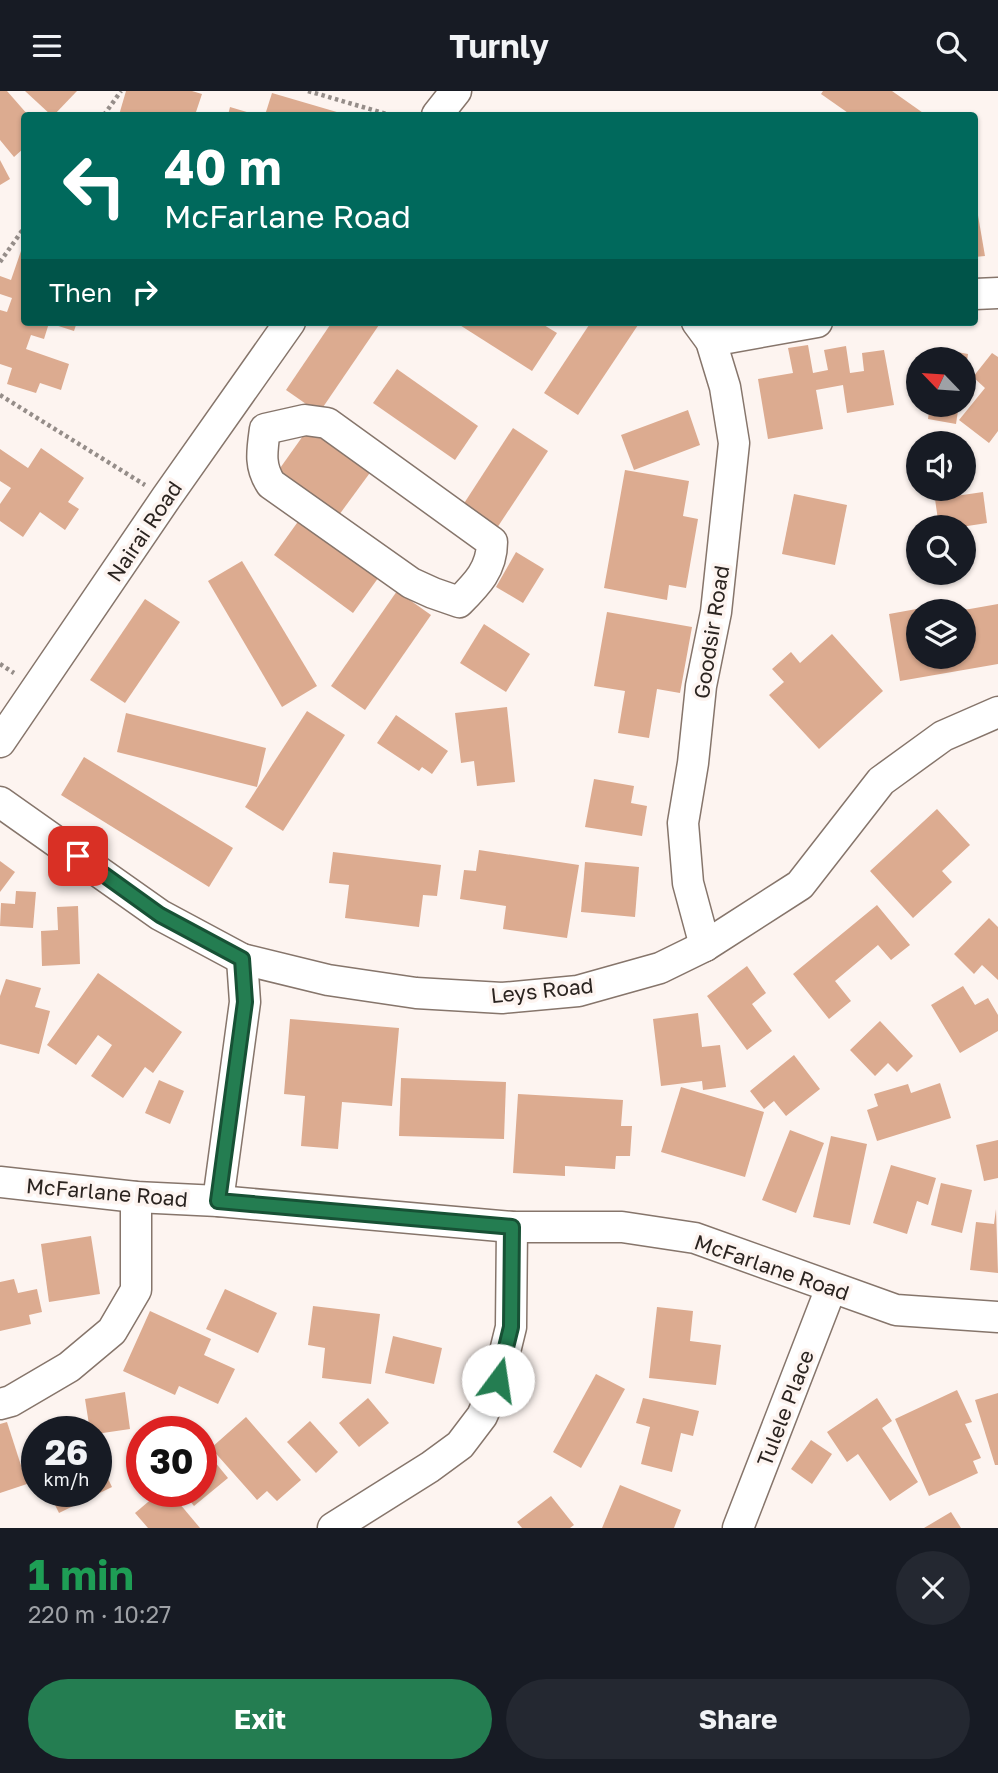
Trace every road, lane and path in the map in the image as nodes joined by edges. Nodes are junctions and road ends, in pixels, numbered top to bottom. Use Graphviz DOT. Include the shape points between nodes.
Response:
graph roads {
  1 [pos="121,91"];
  2 [pos="308,91"];
  3 [pos="106,112"];
  4 [pos="380,112"];
  5 [pos="21,232"];
  6 [pos="0,262"];
  7 [pos="998,293"];
  8 [pos="978,294"];
  9 [pos="287,326"];
  10 [pos="772,326"];
  11 [pos="704,332"];
  12 [pos="0,395"];
  13 [pos="232,405"];
  14 [pos="265,429"];
  15 [pos="166,498"];
  16 [pos="998,712"];
  17 [pos="0,742"];
  18 [pos="0,801"];
  19 [pos="705,946"];
  20 [pos="242,959"];
  21 [pos="0,1182"];
  22 [pos="136,1197"];
  23 [pos="218,1201"];
  24 [pos="512,1227"];
  25 [pos="831,1287"];
  26 [pos="998,1317"];
  27 [pos="0,1404"];
  28 [pos="333,1528"];
  29 [pos="738,1528"];
  1 -- 3 [label="path"];
  2 -- 4 [label="path"];
  5 -- 6 [label="path"];
  7 -- 8 [label="street"];
  9 -- 13 [label="street, Nairai Road"];
  10 -- 11 [label="street"];
  11 -- 19 [label="street, Goodsir Road" via="725,387 734,443 716,612 682,823 688,883"];
  12 -- 15 [label="path"];
  13 -- 14 [label="street"];
  13 -- 15 [label="street, Nairai Road"];
  14 -- 14 [label="street" via="261,462 271,484 411,583 459,602 480,581 492,557 492,542 327,422 306,420"];
  15 -- 17 [label="street, Nairai Road"];
  16 -- 19 [label="street, Leys Road" via="943,736 881,781 800,885"];
  18 -- 20 [label="street, Leys Road" via="160,915"];
  19 -- 20 [label="street, Leys Road" via="660,968 578,991 502,998 353,984"];
  20 -- 23 [label="street" via="245,1002"];
  21 -- 22 [label="street, McFarlane Road"];
  22 -- 23 [label="street, McFarlane Road"];
  22 -- 27 [label="street" via="136,1290 112,1331 69,1367"];
  23 -- 24 [label="street, McFarlane Road"];
  24 -- 25 [label="street, McFarlane Road" via="622,1227 695,1238"];
  24 -- 28 [label="street" via="511,1327 498,1380 482,1416 460,1445"];
  25 -- 26 [label="street, McFarlane Road" via="895,1310"];
  25 -- 29 [label="street, Tulele Place"];
}
